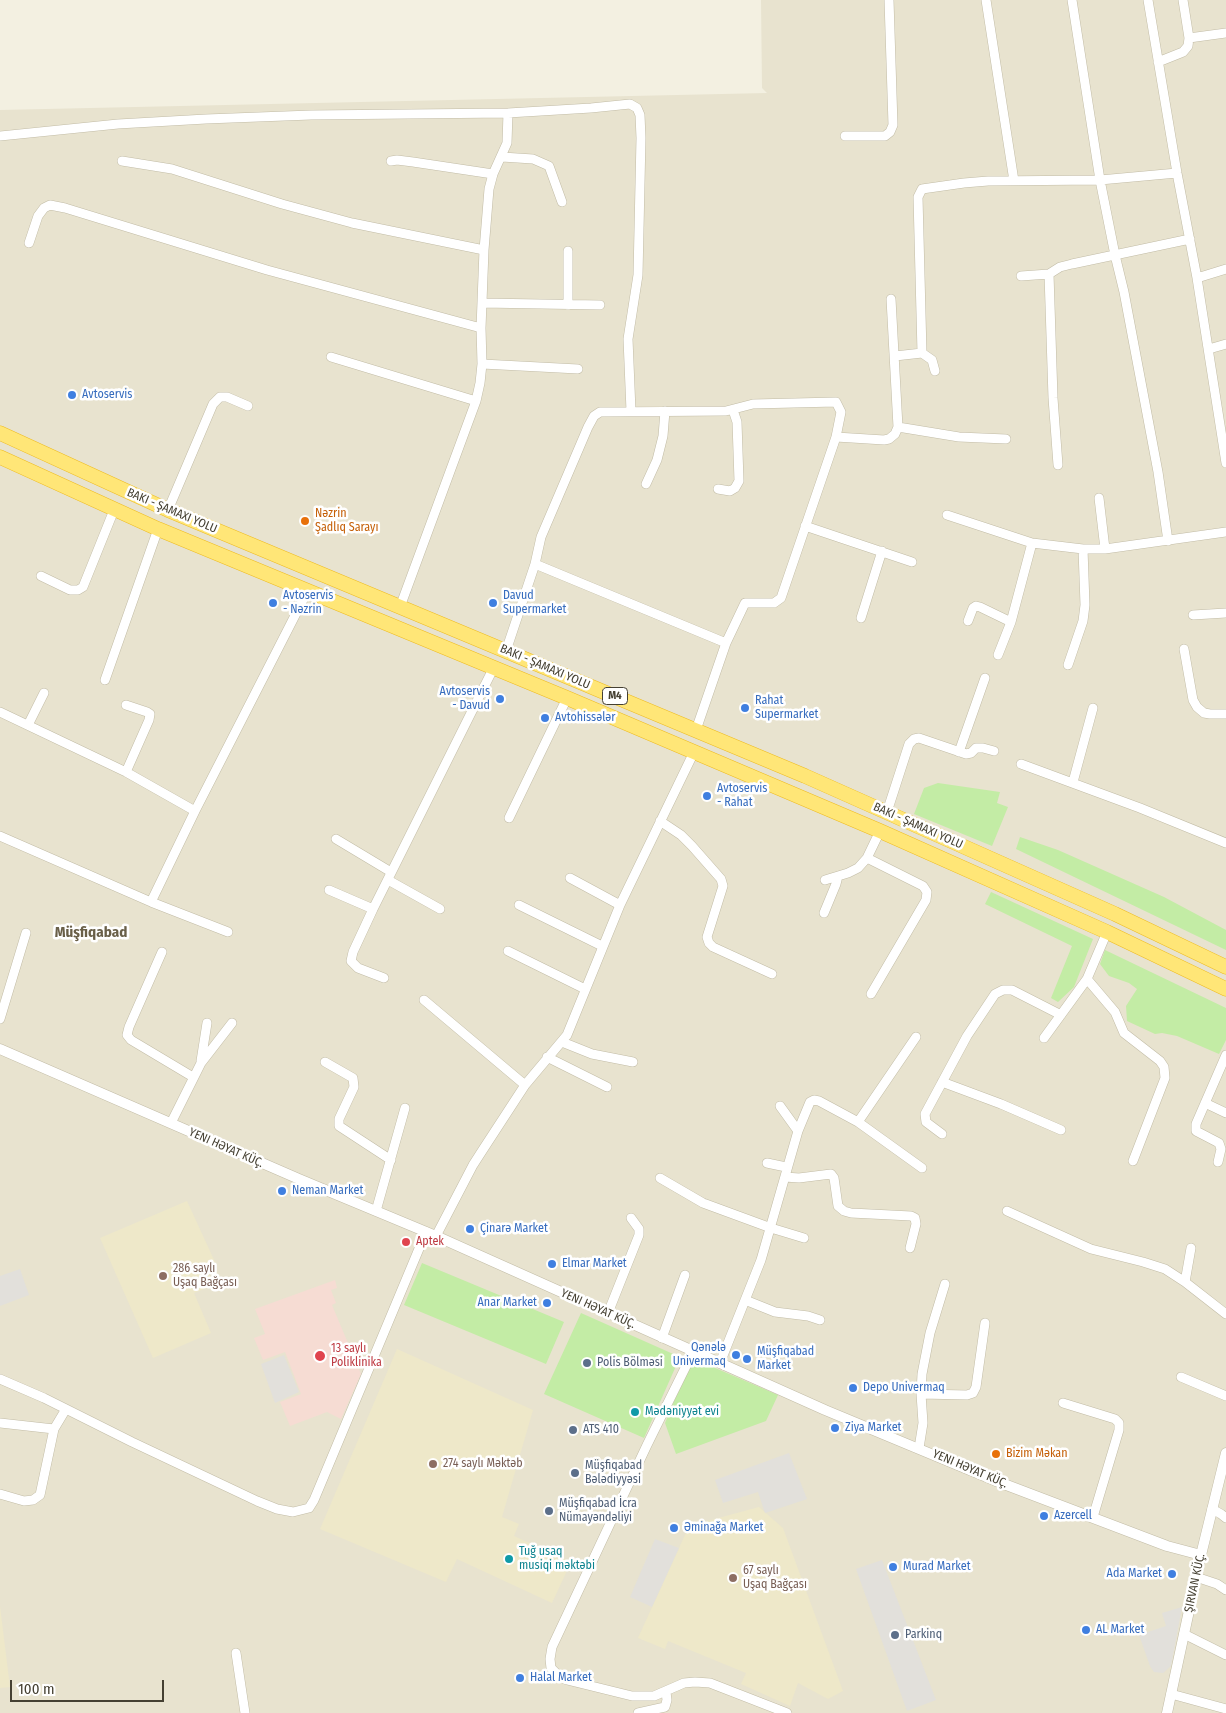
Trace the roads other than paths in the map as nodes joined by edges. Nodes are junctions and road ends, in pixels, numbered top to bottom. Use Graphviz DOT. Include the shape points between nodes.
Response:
graph roads {
  1 [pos="889,0"];
  2 [pos="986,0"];
  3 [pos="1072,0"];
  4 [pos="1148,0"];
  5 [pos="1183,0"];
  6 [pos="1226,33"];
  7 [pos="1190,38"];
  8 [pos="1158,62"];
  9 [pos="508,112"];
  10 [pos="0,136"];
  11 [pos="844,136"];
  12 [pos="502,157"];
  13 [pos="122,161"];
  14 [pos="391,161"];
  15 [pos="1177,173"];
  16 [pos="494,174"];
  17 [pos="1014,180"];
  18 [pos="1100,180"];
  19 [pos="562,202"];
  20 [pos="1190,239"];
  21 [pos="29,243"];
  22 [pos="484,250"];
  23 [pos="568,251"];
  24 [pos="1115,255"];
  25 [pos="1226,269"];
  26 [pos="1049,274"];
  27 [pos="1021,276"];
  28 [pos="1197,278"];
  29 [pos="891,299"];
  30 [pos="482,302"];
  31 [pos="568,304"];
  32 [pos="600,305"];
  33 [pos="481,328"];
  34 [pos="1226,344"];
  35 [pos="1209,349"];
  36 [pos="922,353"];
  37 [pos="895,356"];
  38 [pos="331,357"];
  39 [pos="482,364"];
  40 [pos="578,369"];
  41 [pos="935,371"];
  42 [pos="476,401"];
  43 [pos="248,406"];
  44 [pos="733,410"];
  45 [pos="631,411"];
  46 [pos="665,411"];
  47 [pos="898,427"];
  48 [pos="0,433"];
  49 [pos="836,437"];
  50 [pos="1006,439"];
  51 [pos="0,457"];
  52 [pos="1226,460"];
  53 [pos="1058,464"];
  54 [pos="646,484"];
  55 [pos="718,488"];
  56 [pos="1099,498"];
  57 [pos="114,510"];
  58 [pos="168,510"];
  59 [pos="948,515"];
  60 [pos="805,526"];
  61 [pos="158,530"];
  62 [pos="1226,532"];
  63 [pos="1168,540"];
  64 [pos="1032,543"];
  65 [pos="1084,549"];
  66 [pos="1105,549"];
  67 [pos="882,551"];
  68 [pos="912,562"];
  69 [pos="535,564"];
  70 [pos="41,576"];
  71 [pos="307,592"];
  72 [pos="400,607"];
  73 [pos="1226,613"];
  74 [pos="1193,615"];
  75 [pos="862,618"];
  76 [pos="968,621"];
  77 [pos="1011,622"];
  78 [pos="726,643"];
  79 [pos="1184,648"];
  80 [pos="506,651"];
  81 [pos="998,654"];
  82 [pos="1068,665"];
  83 [pos="494,669"];
  84 [pos="985,678"];
  85 [pos="105,680"];
  86 [pos="44,692"];
  87 [pos="567,698"];
  88 [pos="126,705"];
  89 [pos="1094,708"];
  90 [pos="0,712"];
  91 [pos="1226,714"];
  92 [pos="28,725"];
  93 [pos="696,730"];
  94 [pos="994,751"];
  95 [pos="694,752"];
  96 [pos="958,752"];
  97 [pos="1021,764"];
  98 [pos="126,772"];
  99 [pos="1072,782"];
  100 [pos="195,811"];
  101 [pos="887,812"];
  102 [pos="509,818"];
  103 [pos="660,821"];
  104 [pos="880,831"];
  105 [pos="0,836"];
  106 [pos="336,839"];
  107 [pos="1226,842"];
  108 [pos="868,858"];
  109 [pos="390,876"];
  110 [pos="838,876"];
  111 [pos="570,878"];
  112 [pos="825,880"];
  113 [pos="329,890"];
  114 [pos="151,902"];
  115 [pos="519,905"];
  116 [pos="620,905"];
  117 [pos="373,909"];
  118 [pos="440,909"];
  119 [pos="824,913"];
  120 [pos="228,932"];
  121 [pos="1107,932"];
  122 [pos="26,933"];
  123 [pos="602,946"];
  124 [pos="508,951"];
  125 [pos="162,952"];
  126 [pos="1226,967"];
  127 [pos="772,974"];
  128 [pos="384,978"];
  129 [pos="1087,979"];
  130 [pos="1226,989"];
  131 [pos="585,990"];
  132 [pos="872,994"];
  133 [pos="424,1000"];
  134 [pos="1061,1014"];
  135 [pos="0,1019"];
  136 [pos="207,1023"];
  137 [pos="232,1023"];
  138 [pos="916,1037"];
  139 [pos="1044,1038"];
  140 [pos="562,1042"];
  141 [pos="0,1049"];
  142 [pos="1226,1056"];
  143 [pos="547,1058"];
  144 [pos="325,1062"];
  145 [pos="633,1062"];
  146 [pos="201,1063"];
  147 [pos="193,1077"];
  148 [pos="942,1082"];
  149 [pos="525,1085"];
  150 [pos="607,1087"];
  151 [pos="1205,1103"];
  152 [pos="780,1106"];
  153 [pos="405,1108"];
  154 [pos="1226,1113"];
  155 [pos="858,1122"];
  156 [pos="171,1123"];
  157 [pos="1061,1130"];
  158 [pos="798,1131"];
  159 [pos="942,1134"];
  160 [pos="391,1160"];
  161 [pos="1133,1161"];
  162 [pos="1218,1162"];
  163 [pos="767,1163"];
  164 [pos="786,1167"];
  165 [pos="922,1168"];
  166 [pos="785,1177"];
  167 [pos="660,1178"];
  168 [pos="376,1211"];
  169 [pos="1007,1211"];
  170 [pos="631,1218"];
  171 [pos="771,1228"];
  172 [pos="426,1232"];
  173 [pos="436,1236"];
  174 [pos="804,1238"];
  175 [pos="910,1248"];
  176 [pos="1191,1248"];
  177 [pos="685,1275"];
  178 [pos="1186,1282"];
  179 [pos="945,1284"];
  180 [pos="745,1300"];
  181 [pos="608,1313"];
  182 [pos="1226,1314"];
  183 [pos="820,1320"];
  184 [pos="985,1323"];
  185 [pos="662,1338"];
  186 [pos="693,1352"];
  187 [pos="720,1363"];
  188 [pos="1181,1377"];
  189 [pos="0,1379"];
  190 [pos="921,1394"];
  191 [pos="1226,1396"];
  192 [pos="1063,1403"];
  193 [pos="66,1409"];
  194 [pos="0,1423"];
  195 [pos="54,1429"];
  196 [pos="920,1448"];
  197 [pos="1226,1453"];
  198 [pos="0,1494"];
  199 [pos="1212,1510"];
  200 [pos="1093,1517"];
  201 [pos="1226,1518"];
  202 [pos="1201,1555"];
  203 [pos="1196,1577"];
  204 [pos="1226,1590"];
  205 [pos="1184,1634"];
  206 [pos="236,1653"];
  207 [pos="1226,1655"];
  208 [pos="666,1692"];
  209 [pos="1171,1694"];
  210 [pos="1226,1709"];
  211 [pos="245,1713"];
  212 [pos="638,1713"];
  213 [pos="787,1713"];
  214 [pos="1166,1713"];
  1 -- 11 [label="street" via="893,125 885,136"];
  2 -- 17 [label="street"];
  3 -- 18 [label="street"];
  4 -- 8 [label="street"];
  5 -- 7 [label="street"];
  6 -- 7 [label="street"];
  7 -- 8 [label="street" via="1183,52"];
  8 -- 15 [label="street"];
  9 -- 10 [label="street" via="206,119"];
  9 -- 12 [label="street" via="507,143"];
  9 -- 45 [label="street" via="630,104 640,115 638,275 628,340"];
  12 -- 16 [label="street"];
  12 -- 19 [label="street" via="533,159 549,166"];
  13 -- 22 [label="street" via="172,169 352,223"];
  14 -- 16 [label="street"];
  15 -- 18 [label="street"];
  15 -- 20 [label="street"];
  16 -- 22 [label="street" via="489,189"];
  17 -- 18 [label="street"];
  17 -- 36 [label="street" via="964,182 920,192"];
  18 -- 24 [label="street"];
  20 -- 24 [label="street"];
  20 -- 28 [label="street"];
  21 -- 33 [label="street" via="38,216 50,205 267,270"];
  22 -- 30 [label="street"];
  23 -- 31 [label="street"];
  24 -- 26 [label="street" via="1060,267"];
  24 -- 63 [label="street" via="1158,472"];
  25 -- 28 [label="street"];
  26 -- 27 [label="street"];
  26 -- 53 [label="street"];
  28 -- 35 [label="street"];
  29 -- 37 [label="street"];
  30 -- 31 [label="street"];
  30 -- 33 [label="street"];
  31 -- 32 [label="street"];
  33 -- 39 [label="street"];
  34 -- 35 [label="street"];
  35 -- 52 [label="street"];
  36 -- 37 [label="street"];
  36 -- 41 [label="street" via="932,360"];
  37 -- 47 [label="street"];
  38 -- 42 [label="street"];
  39 -- 40 [label="street"];
  39 -- 42 [label="street"];
  42 -- 72 [label="street"];
  43 -- 58 [label="street" via="227,397 220,397 213,404"];
  44 -- 46 [label="street"];
  44 -- 49 [label="street" via="753,404 836,402 841,412"];
  44 -- 55 [label="street" via="737,422 739,481 730,491"];
  45 -- 46 [label="street"];
  45 -- 69 [label="street" via="600,412 594,416 542,538"];
  46 -- 54 [label="street" via="657,460"];
  47 -- 49 [label="street" via="895,434 884,440"];
  47 -- 50 [label="street" via="959,437"];
  48 -- 58 [label="highway, M4"];
  49 -- 60 [label="street"];
  51 -- 57 [label="highway, M4"];
  56 -- 66 [label="street"];
  57 -- 61 [label="highway, M4"];
  57 -- 70 [label="street" via="83,587 70,590"];
  58 -- 72 [label="highway, M4"];
  59 -- 64 [label="street"];
  60 -- 67 [label="street"];
  60 -- 78 [label="street" via="781,598 774,603 745,603"];
  61 -- 71 [label="highway, M4"];
  61 -- 85 [label="street"];
  62 -- 63 [label="street"];
  63 -- 66 [label="street"];
  64 -- 65 [label="street"];
  64 -- 77 [label="street"];
  65 -- 66 [label="street"];
  65 -- 82 [label="street" via="1083,622"];
  67 -- 68 [label="street"];
  67 -- 75 [label="street"];
  69 -- 78 [label="street"];
  69 -- 80 [label="street"];
  71 -- 83 [label="highway, M4"];
  71 -- 100 [label="street"];
  72 -- 80 [label="highway, M4"];
  73 -- 74 [label="street"];
  76 -- 77 [label="street" via="976,606"];
  77 -- 81 [label="street"];
  78 -- 93 [label="street"];
  79 -- 91 [label="street" via="1197,707 1204,713"];
  80 -- 93 [label="highway, M4"];
  83 -- 87 [label="highway, M4"];
  83 -- 109 [label="street"];
  84 -- 96 [label="street"];
  86 -- 92 [label="street"];
  87 -- 95 [label="highway, M4"];
  87 -- 102 [label="street"];
  88 -- 98 [label="street" via="150,714"];
  89 -- 99 [label="street"];
  90 -- 92 [label="street"];
  92 -- 98 [label="street"];
  93 -- 101 [label="highway, M4"];
  94 -- 96 [label="street" via="976,748 971,753"];
  95 -- 103 [label="street"];
  95 -- 104 [label="highway, M4"];
  96 -- 101 [label="street" via="914,739 909,744"];
  97 -- 99 [label="street"];
  98 -- 100 [label="street"];
  99 -- 107 [label="street"];
  100 -- 114 [label="street"];
  101 -- 126 [label="highway, M4"];
  103 -- 116 [label="street"];
  103 -- 127 [label="street" via="681,835 721,879 723,886 707,937 709,943"];
  104 -- 108 [label="street"];
  104 -- 121 [label="highway, M4"];
  105 -- 114 [label="street"];
  106 -- 109 [label="street"];
  108 -- 110 [label="street" via="858,868"];
  108 -- 132 [label="street" via="923,886 927,892 926,900"];
  109 -- 117 [label="street"];
  109 -- 118 [label="street"];
  110 -- 112 [label="street"];
  110 -- 119 [label="street"];
  111 -- 116 [label="street"];
  113 -- 117 [label="street"];
  114 -- 120 [label="street"];
  115 -- 123 [label="street"];
  116 -- 123 [label="street"];
  117 -- 128 [label="street" via="351,961 358,968"];
  121 -- 129 [label="street"];
  121 -- 130 [label="highway, M4"];
  122 -- 135 [label="street"];
  123 -- 131 [label="street"];
  124 -- 131 [label="street"];
  125 -- 147 [label="street" via="127,1035"];
  129 -- 134 [label="street"];
  129 -- 161 [label="street" via="1115,1012 1124,1033 1164,1067 1164,1078"];
  131 -- 140 [label="street"];
  133 -- 149 [label="street"];
  134 -- 139 [label="street"];
  134 -- 148 [label="street" via="1012,990 1003,990 996,994 967,1036"];
  136 -- 146 [label="street"];
  137 -- 146 [label="street"];
  138 -- 155 [label="street"];
  140 -- 143 [label="street"];
  140 -- 145 [label="street" via="592,1054"];
  141 -- 156 [label="street, YENI HƏYAT KÜÇ."];
  142 -- 151 [label="street"];
  143 -- 149 [label="street"];
  143 -- 150 [label="street"];
  144 -- 160 [label="street" via="352,1078 354,1087 339,1119 339,1126"];
  146 -- 147 [label="street"];
  147 -- 156 [label="street"];
  148 -- 157 [label="street"];
  148 -- 159 [label="street" via="925,1114 926,1122"];
  149 -- 173 [label="street" via="473,1165"];
  151 -- 154 [label="street"];
  151 -- 162 [label="street" via="1196,1131 1219,1144"];
  152 -- 158 [label="street"];
  153 -- 160 [label="street"];
  155 -- 158 [label="street" via="814,1100 810,1102"];
  155 -- 165 [label="street"];
  156 -- 168 [label="street, YENI HƏYAT KÜÇ."];
  158 -- 164 [label="street"];
  160 -- 168 [label="street"];
  163 -- 164 [label="street"];
  164 -- 166 [label="street"];
  166 -- 171 [label="street"];
  166 -- 175 [label="street" via="831,1174 838,1206 844,1211 915,1218"];
  167 -- 171 [label="street" via="703,1203"];
  168 -- 172 [label="street, YENI HƏYAT KÜÇ."];
  169 -- 178 [label="street" via="1091,1249 1164,1269"];
  170 -- 181 [label="street" via="639,1229 638,1235"];
  171 -- 174 [label="street"];
  171 -- 180 [label="street"];
  172 -- 173 [label="street, YENI HƏYAT KÜÇ."];
  172 -- 193 [label="street" via="309,1508 293,1512 257,1501"];
  173 -- 181 [label="street, YENI HƏYAT KÜÇ."];
  176 -- 178 [label="street"];
  177 -- 185 [label="street"];
  178 -- 182 [label="street"];
  179 -- 190 [label="street" via="930,1333"];
  180 -- 183 [label="street" via="775,1312"];
  180 -- 187 [label="street"];
  181 -- 185 [label="street, YENI HƏYAT KÜÇ."];
  184 -- 190 [label="street" via="973,1393"];
  185 -- 186 [label="street, YENI HƏYAT KÜÇ."];
  186 -- 187 [label="street, YENI HƏYAT KÜÇ."];
  186 -- 208 [label="street" via="552,1647 550,1659 554,1673 567,1680 632,1696 654,1696"];
  187 -- 196 [label="street, YENI HƏYAT KÜÇ."];
  188 -- 191 [label="street"];
  189 -- 193 [label="street"];
  190 -- 196 [label="street" via="923,1423"];
  192 -- 200 [label="street" via="1120,1423"];
  193 -- 195 [label="street"];
  194 -- 195 [label="street"];
  195 -- 198 [label="street" via="40,1495 24,1501"];
  196 -- 200 [label="street, YENI HƏYAT KÜÇ."];
  197 -- 199 [label="street, ŞIRVAN KÜÇ."];
  199 -- 201 [label="street"];
  199 -- 202 [label="street, ŞIRVAN KÜÇ."];
  200 -- 202 [label="street, YENI HƏYAT KÜÇ." via="1167,1546"];
  202 -- 203 [label="street, ŞIRVAN KÜÇ."];
  203 -- 204 [label="street"];
  203 -- 205 [label="street, ŞIRVAN KÜÇ."];
  205 -- 207 [label="street"];
  205 -- 209 [label="street, ŞIRVAN KÜÇ."];
  206 -- 211 [label="street"];
  208 -- 212 [label="street" via="665,1707"];
  208 -- 213 [label="street" via="684,1683 710,1683"];
  209 -- 210 [label="street"];
  209 -- 214 [label="street, ŞIRVAN KÜÇ."];
}
